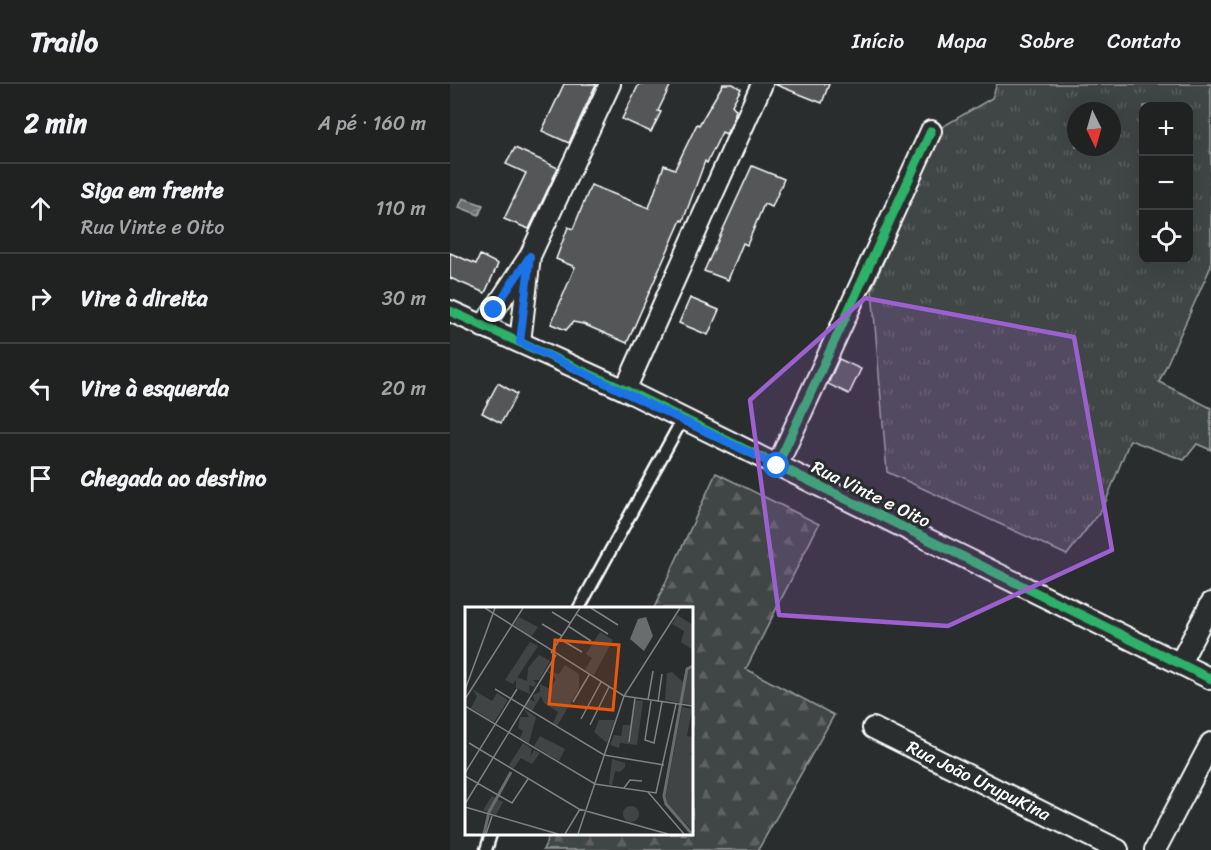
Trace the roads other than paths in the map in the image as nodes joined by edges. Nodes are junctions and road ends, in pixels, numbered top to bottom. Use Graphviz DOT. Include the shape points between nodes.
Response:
graph roads {
  1 [pos="610,84"];
  2 [pos="762,84"];
  3 [pos="931,131"];
  4 [pos="530,256"];
  5 [pos="450,311"];
  6 [pos="483,327"];
  7 [pos="520,342"];
  8 [pos="624,390"];
  9 [pos="682,420"];
  10 [pos="777,466"];
  11 [pos="1211,603"];
  12 [pos="580,607"];
  13 [pos="1180,663"];
  14 [pos="1211,679"];
  15 [pos="873,728"];
  16 [pos="1211,743"];
  17 [pos="491,835"];
  18 [pos="486,850"];
  19 [pos="1118,850"];
  20 [pos="1155,850"];
  1 -- 4 [label="street"];
  2 -- 8 [label="street"];
  3 -- 10 [label="street"];
  4 -- 6 [label="street"];
  4 -- 7 [label="street"];
  5 -- 6 [label="street, Rua Vinte e Oito"];
  6 -- 7 [label="street, Rua Vinte e Oito"];
  7 -- 8 [label="street, Rua Vinte e Oito"];
  8 -- 9 [label="street, Rua Vinte e Oito"];
  9 -- 10 [label="street, Rua Vinte e Oito"];
  9 -- 12 [label="lane"];
  10 -- 13 [label="street, Rua Vinte e Oito"];
  11 -- 13 [label="street"];
  13 -- 14 [label="street, Rua Vinte e Oito"];
  15 -- 19 [label="street, Rua João UrupuKina"];
  16 -- 20 [label="street"];
  17 -- 18 [label="lane"];
}
